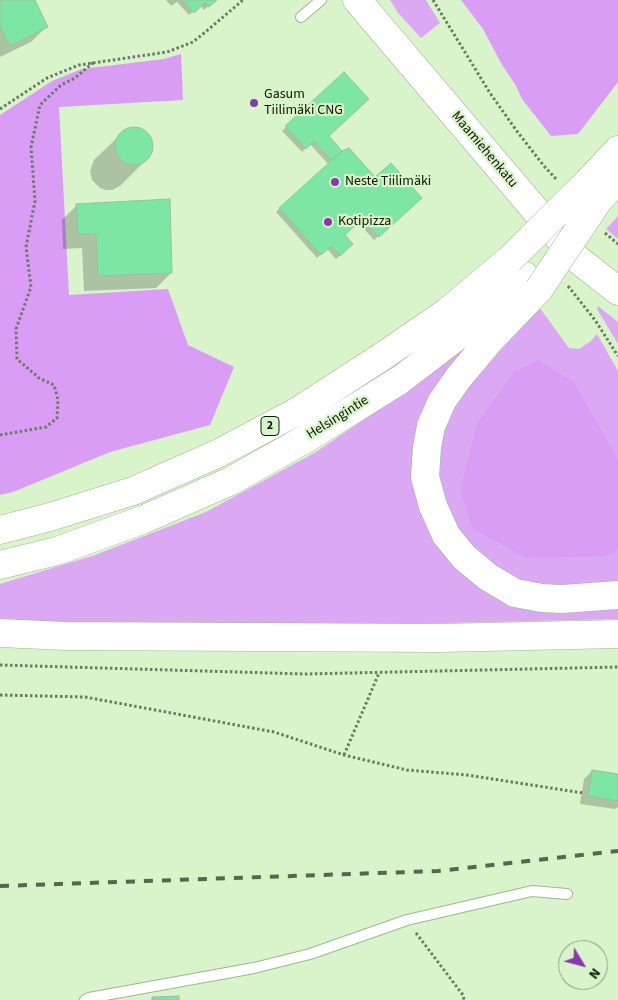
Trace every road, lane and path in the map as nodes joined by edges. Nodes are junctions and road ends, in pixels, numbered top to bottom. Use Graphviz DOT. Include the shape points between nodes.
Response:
graph roads {
  1 [pos="243,0"];
  2 [pos="321,0"];
  3 [pos="357,0"];
  4 [pos="434,0"];
  5 [pos="301,17"];
  6 [pos="94,62"];
  7 [pos="0,109"];
  8 [pos="618,150"];
  9 [pos="618,179"];
  10 [pos="582,191"];
  11 [pos="601,229"];
  12 [pos="618,244"];
  13 [pos="524,275"];
  14 [pos="618,291"];
  15 [pos="0,435"];
  16 [pos="0,530"];
  17 [pos="0,565"];
  18 [pos="618,595"];
  19 [pos="0,633"];
  20 [pos="618,634"];
  21 [pos="0,665"];
  22 [pos="618,667"];
  23 [pos="379,673"];
  24 [pos="0,695"];
  25 [pos="344,755"];
  26 [pos="582,793"];
  27 [pos="567,894"];
  28 [pos="407,920"];
  29 [pos="84,1000"];
  30 [pos="464,1000"];
  1 -- 6 [label="path" via="193,42 167,52"];
  2 -- 5 [label="lane"];
  3 -- 14 [label="main road, Maamiehenkatu" via="576,258"];
  4 -- 10 [label="path" via="490,93 544,166"];
  6 -- 7 [label="path" via="47,78"];
  6 -- 15 [label="path" via="75,78 60,85 40,105 31,147 35,201 26,247 31,286 16,329 17,359 54,385 58,400 57,418 46,427"];
  8 -- 10 [label="main road, Helsingintie / 2"];
  9 -- 10 [label="main road, Helsingintie / 2"];
  10 -- 13 [label="main road, Helsingintie / 2, bridge"];
  11 -- 12 [label="path"];
  13 -- 16 [label="main road, Helsingintie / 2" via="447,312 298,411 228,448 133,491"];
  13 -- 17 [label="main road, Helsingintie / 2" via="464,331 400,380 231,481 142,520 57,551"];
  13 -- 18 [label="main road" via="491,339 442,401 431,426 425,477 433,506 446,535 464,557 515,593 562,599"];
  19 -- 20 [label="main road" via="439,638"];
  21 -- 23 [label="path" via="305,674"];
  22 -- 23 [label="path"];
  23 -- 25 [label="path"];
  24 -- 25 [label="path" via="85,697 274,732"];
  25 -- 26 [label="path" via="407,770"];
  27 -- 28 [label="lane" via="532,891"];
  28 -- 29 [label="lane" via="310,954 254,968"];
  28 -- 30 [label="path"];
}
